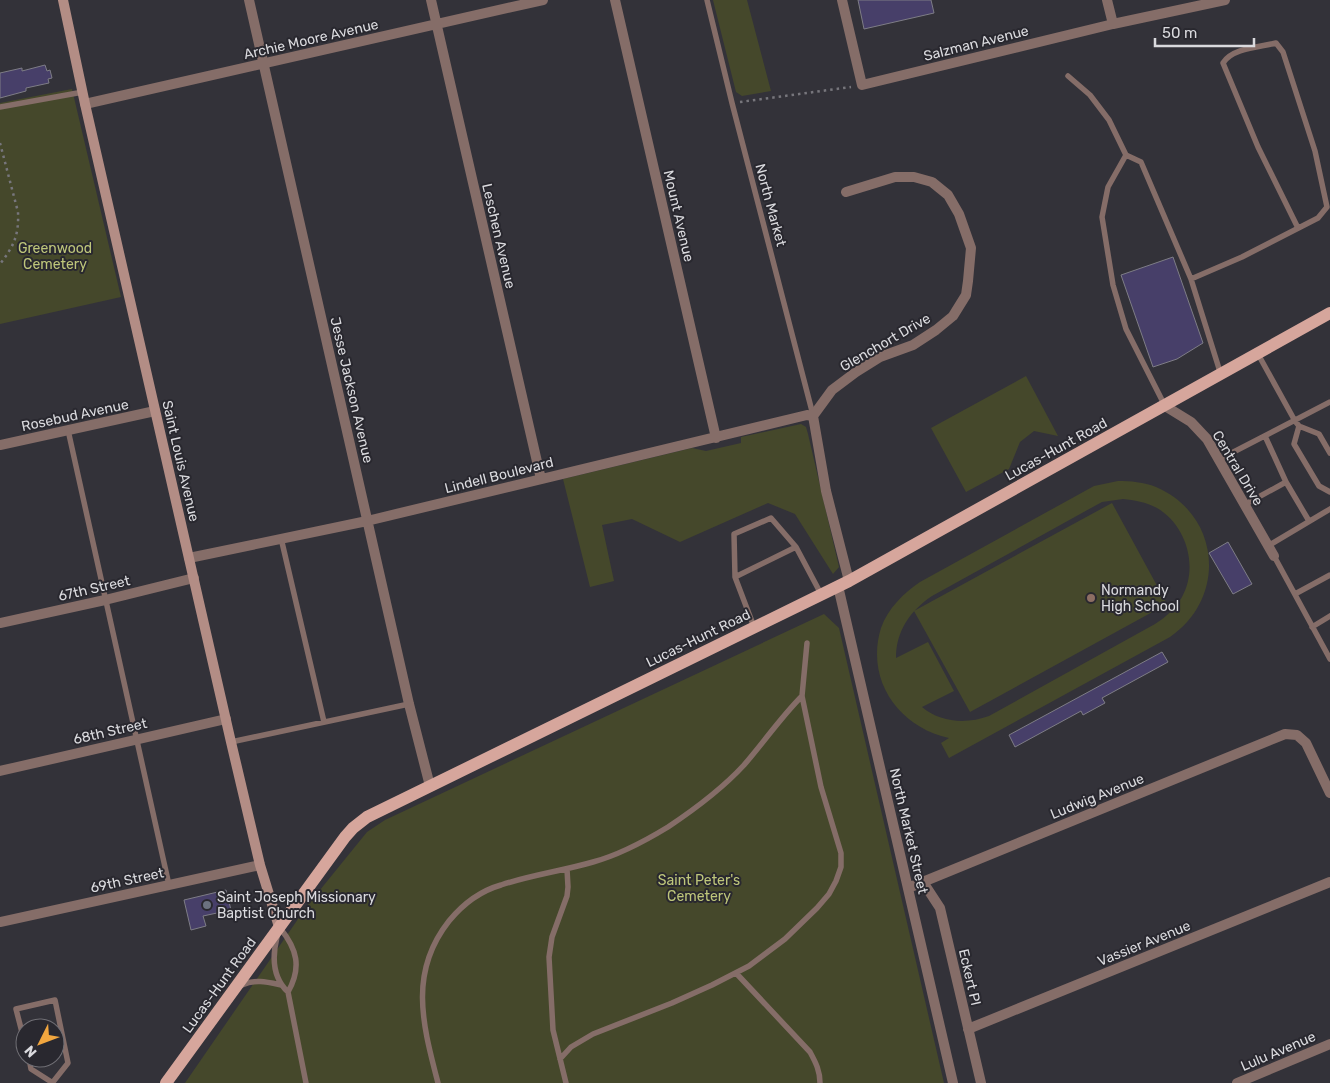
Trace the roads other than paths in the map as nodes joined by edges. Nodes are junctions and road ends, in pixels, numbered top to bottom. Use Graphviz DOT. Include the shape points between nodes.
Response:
graph roads {
  1 [pos="63,0"];
  2 [pos="249,0"];
  3 [pos="431,0"];
  4 [pos="543,0"];
  5 [pos="615,0"];
  6 [pos="707,0"];
  7 [pos="842,0"];
  8 [pos="1107,0"];
  9 [pos="1225,0"];
  10 [pos="436,24"];
  11 [pos="1113,24"];
  12 [pos="264,64"];
  13 [pos="1068,76"];
  14 [pos="83,92"];
  15 [pos="85,104"];
  16 [pos="0,107"];
  17 [pos="1126,155"];
  18 [pos="846,192"];
  19 [pos="1298,228"];
  20 [pos="1191,279"];
  21 [pos="1330,313"];
  22 [pos="1258,354"];
  23 [pos="1221,375"];
  24 [pos="1330,402"];
  25 [pos="1165,406"];
  26 [pos="156,411"];
  27 [pos="814,416"];
  28 [pos="1297,424"];
  29 [pos="68,430"];
  30 [pos="1265,436"];
  31 [pos="716,438"];
  32 [pos="0,445"];
  33 [pos="1330,453"];
  34 [pos="1218,460"];
  35 [pos="541,479"];
  36 [pos="1286,482"];
  37 [pos="1330,492"];
  38 [pos="1244,505"];
  39 [pos="1330,509"];
  40 [pos="368,521"];
  41 [pos="1309,521"];
  42 [pos="281,538"];
  43 [pos="1268,546"];
  44 [pos="796,547"];
  45 [pos="1274,556"];
  46 [pos="190,558"];
  47 [pos="1330,575"];
  48 [pos="735,577"];
  49 [pos="194,578"];
  50 [pos="843,583"];
  51 [pos="822,594"];
  52 [pos="1295,594"];
  53 [pos="105,600"];
  54 [pos="1330,616"];
  55 [pos="0,623"];
  56 [pos="754,627"];
  57 [pos="1312,627"];
  58 [pos="807,642"];
  59 [pos="1330,658"];
  60 [pos="802,696"];
  61 [pos="409,704"];
  62 [pos="226,719"];
  63 [pos="324,722"];
  64 [pos="137,739"];
  65 [pos="231,742"];
  66 [pos="0,771"];
  67 [pos="430,786"];
  68 [pos="1330,793"];
  69 [pos="260,865"];
  70 [pos="566,868"];
  71 [pos="923,882"];
  72 [pos="1330,882"];
  73 [pos="169,885"];
  74 [pos="908,888"];
  75 [pos="0,922"];
  76 [pos="279,927"];
  77 [pos="736,973"];
  78 [pos="281,985"];
  79 [pos="235,988"];
  80 [pos="288,992"];
  81 [pos="18,1018"];
  82 [pos="58,1018"];
  83 [pos="968,1029"];
  84 [pos="1330,1044"];
  85 [pos="65,1050"];
  86 [pos="560,1059"];
  87 [pos="65,1067"];
  88 [pos="32,1068"];
  89 [pos="64,1068"];
  90 [pos="53,1082"];
  91 [pos="166,1083"];
  92 [pos="306,1083"];
  93 [pos="438,1083"];
  94 [pos="566,1083"];
  95 [pos="820,1083"];
  96 [pos="953,1083"];
  97 [pos="981,1083"];
  98 [pos="1237,1083"];
  1 -- 14 [label="street, Saint Louis Avenue"];
  2 -- 12 [label="street, Jesse Jackson Avenue"];
  3 -- 10 [label="street, Leschen Avenue"];
  4 -- 10 [label="street, Archie Moore Avenue"];
  5 -- 31 [label="street, Mount Avenue"];
  6 -- 27 [label="lane, North Market"];
  7 -- 11 [label="street, Salzman Avenue" via="862,85"];
  8 -- 11 [label="street"];
  9 -- 11 [label="street, Salzman Avenue"];
  10 -- 12 [label="street, Archie Moore Avenue"];
  10 -- 35 [label="street, Leschen Avenue"];
  12 -- 15 [label="street, Archie Moore Avenue"];
  12 -- 40 [label="street, Jesse Jackson Avenue"];
  13 -- 17 [label="lane" via="1090,95 1109,120"];
  14 -- 15 [label="street, Saint Louis Avenue"];
  14 -- 16 [label="lane"];
  15 -- 26 [label="street, Saint Louis Avenue"];
  17 -- 20 [label="lane" via="1141,162"];
  17 -- 25 [label="lane" via="1108,186 1102,217 1106,246 1113,286 1126,329"];
  18 -- 27 [label="street, Glenchort Drive" via="895,177 914,177 932,182 948,195 959,214 971,248 968,281 966,295 953,316 913,345 880,357 856,372 832,390"];
  19 -- 19 [label="lane" via="1318,218 1327,207 1315,151 1283,52 1276,43 1234,53 1223,63 1258,147"];
  19 -- 20 [label="lane"];
  20 -- 23 [label="lane"];
  21 -- 22 [label="main road, Lucas-Hunt Road"];
  22 -- 23 [label="main road, Lucas-Hunt Road"];
  22 -- 28 [label="lane"];
  23 -- 25 [label="main road, Lucas-Hunt Road"];
  24 -- 28 [label="lane"];
  25 -- 34 [label="street, Central Drive" via="1191,422 1207,439"];
  25 -- 50 [label="main road, Lucas-Hunt Road"];
  26 -- 29 [label="street, Rosebud Avenue"];
  26 -- 46 [label="street, Saint Louis Avenue"];
  27 -- 31 [label="street, Lindell Boulevard" via="807,415"];
  27 -- 50 [label="street, North Market Street"];
  28 -- 30 [label="lane"];
  28 -- 33 [label="lane" via="1319,434"];
  28 -- 37 [label="lane" via="1294,444 1319,486"];
  29 -- 32 [label="street, Rosebud Avenue"];
  29 -- 53 [label="lane"];
  30 -- 34 [label="lane"];
  30 -- 36 [label="lane"];
  31 -- 35 [label="street, Lindell Boulevard"];
  34 -- 38 [label="street, Central Drive"];
  35 -- 40 [label="street, Lindell Boulevard"];
  36 -- 38 [label="lane"];
  36 -- 41 [label="lane"];
  38 -- 43 [label="street, Central Drive"];
  39 -- 41 [label="lane"];
  40 -- 42 [label="street, Lindell Boulevard"];
  40 -- 61 [label="street, Jesse Jackson Avenue"];
  41 -- 43 [label="lane"];
  42 -- 46 [label="street, Lindell Boulevard"];
  42 -- 63 [label="lane"];
  43 -- 45 [label="street, Central Drive"];
  44 -- 48 [label="lane"];
  44 -- 48 [label="lane" via="771,518 734,534"];
  44 -- 51 [label="lane"];
  45 -- 52 [label="lane"];
  46 -- 49 [label="street, Saint Louis Avenue"];
  47 -- 52 [label="lane"];
  48 -- 56 [label="lane"];
  49 -- 53 [label="street, 67th Street"];
  49 -- 62 [label="street, Saint Louis Avenue"];
  50 -- 51 [label="main road, Lucas-Hunt Road"];
  50 -- 74 [label="street, North Market Street"];
  51 -- 56 [label="main road, Lucas-Hunt Road"];
  52 -- 57 [label="lane"];
  53 -- 55 [label="street, 67th Street"];
  53 -- 64 [label="lane"];
  54 -- 57 [label="lane"];
  56 -- 67 [label="main road, Lucas-Hunt Road"];
  57 -- 59 [label="lane"];
  58 -- 60 [label="lane"];
  60 -- 70 [label="lane" via="743,766 689,812 634,846"];
  60 -- 77 [label="lane" via="821,787 841,854 841,867 829,894 817,908 785,939"];
  61 -- 63 [label="lane"];
  61 -- 67 [label="street, Jesse Jackson Avenue"];
  62 -- 64 [label="street, 68th Street"];
  62 -- 65 [label="street, Saint Louis Avenue"];
  63 -- 65 [label="lane"];
  64 -- 66 [label="street, 68th Street"];
  64 -- 73 [label="lane"];
  65 -- 69 [label="street, Saint Louis Avenue"];
  67 -- 76 [label="main road, Lucas-Hunt Road" via="382,809 353,828"];
  68 -- 71 [label="street, Ludwig Avenue" via="1306,744 1296,735 1286,734"];
  69 -- 73 [label="street, 69th Street"];
  69 -- 76 [label="street, Saint Louis Avenue"];
  70 -- 86 [label="lane" via="567,896 552,937 549,957 553,1030"];
  70 -- 93 [label="lane" via="482,892 456,913 443,930 424,970 423,996 424,1022"];
  71 -- 74 [label="street, Ludwig Avenue"];
  71 -- 83 [label="street, Eckert Pl" via="940,908"];
  72 -- 83 [label="street, Vassier Avenue"];
  73 -- 75 [label="street, 69th Street"];
  74 -- 96 [label="street, North Market Street"];
  76 -- 78 [label="lane" via="274,964"];
  76 -- 79 [label="main road, Lucas-Hunt Road"];
  76 -- 80 [label="lane" via="290,940 297,970"];
  77 -- 86 [label="lane" via="593,1034"];
  77 -- 95 [label="lane" via="810,1052 817,1064"];
  78 -- 79 [label="lane" via="262,981 248,982"];
  78 -- 80 [label="lane"];
  79 -- 91 [label="main road, Lucas-Hunt Road"];
  80 -- 92 [label="lane"];
  81 -- 82 [label="lane" via="16,1009 54,1000"];
  83 -- 97 [label="street, Eckert Pl"];
  84 -- 98 [label="street, Lulu Avenue"];
  85 -- 87 [label="lane" via="68,1063"];
  86 -- 94 [label="lane"];
  88 -- 90 [label="lane"];
  89 -- 90 [label="lane"];
}
